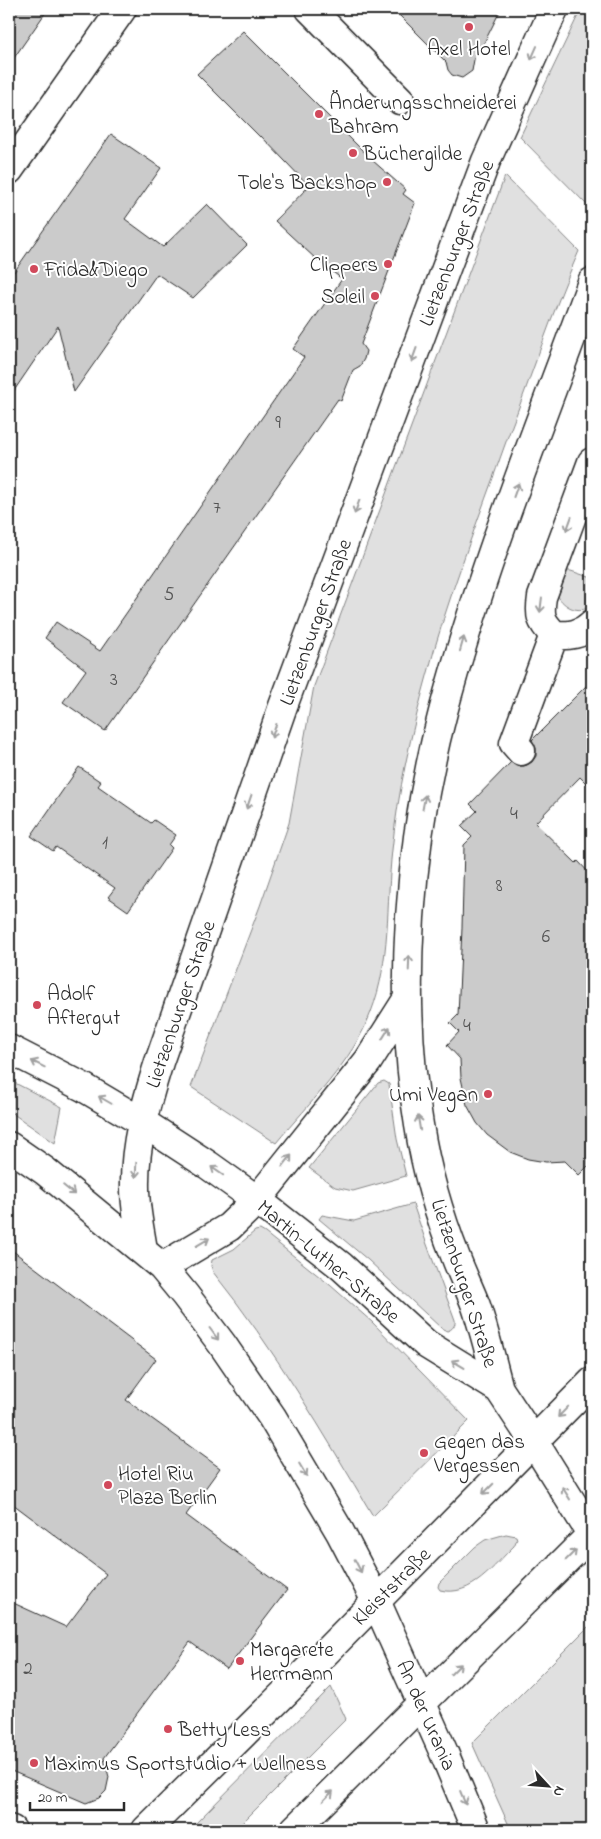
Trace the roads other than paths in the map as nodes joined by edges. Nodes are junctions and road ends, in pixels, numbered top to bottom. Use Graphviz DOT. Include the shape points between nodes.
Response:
graph roads {
  1 [pos="122,9"];
  2 [pos="310,9"];
  3 [pos="554,9"];
  4 [pos="400,100"];
  5 [pos="9,170"];
  6 [pos="592,282"];
  7 [pos="592,462"];
  8 [pos="592,624"];
  9 [pos="554,635"];
  10 [pos="521,751"];
  11 [pos="408,998"];
  12 [pos="9,1049"];
  13 [pos="142,1122"];
  14 [pos="9,1146"];
  15 [pos="256,1200"];
  16 [pos="152,1259"];
  17 [pos="592,1382"];
  18 [pos="499,1389"];
  19 [pos="534,1442"];
  20 [pos="592,1534"];
  21 [pos="376,1601"];
  22 [pos="421,1704"];
  23 [pos="146,1830"];
  24 [pos="294,1830"];
  25 [pos="476,1830"];
  1 -- 5 [label="main road"];
  2 -- 4 [label="main road"];
  3 -- 13 [label="main road, Lietzenburger Straße, one-way" via="486,162 286,697 159,1062"];
  11 -- 6 [label="main road, Lietzenburger Straße, one-way" via="413,880 423,808 442,715 486,570"];
  7 -- 9 [label="main road, one-way" via="542,597 542,623"];
  8 -- 9 [label="main road" via="572,636"];
  9 -- 10 [label="main road" via="514,743"];
  15 -- 11 [label="main road, Lietzenburger Straße, one-way" via="368,1061"];
  18 -- 11 [label="main road, Lietzenburger Straße, one-way" via="476,1306 455,1256 428,1171 413,1084"];
  13 -- 12 [label="main road, Martin-Luther-Straße, one-way" via="68,1078"];
  15 -- 13 [label="main road, Martin-Luther-Straße, one-way"];
  13 -- 16 [label="main road, Lietzenburger Straße, one-way" via="135,1190"];
  14 -- 16 [label="main road, one-way" via="45,1171"];
  16 -- 15 [label="main road, Lietzenburger Straße, one-way" via="229,1227"];
  18 -- 15 [label="main road, Martin-Luther-Straße, one-way" via="426,1344 341,1266"];
  16 -- 21 [label="main road, one-way" via="185,1295 272,1417 340,1532"];
  17 -- 19 [label="main road, Kleiststraße, one-way"];
  18 -- 19 [label="main road, Martin-Luther-Straße"];
  20 -- 19 [label="main road, Martin-Luther-Straße, one-way"];
  19 -- 21 [label="main road, Kleiststraße, one-way"];
  22 -- 20 [label="main road, one-way"];
  21 -- 22 [label="main road, An der Urania"];
  21 -- 23 [label="main road, Kleiststraße"];
  24 -- 22 [label="main road, one-way"];
  22 -- 25 [label="main road, An der Urania, one-way"];
}
